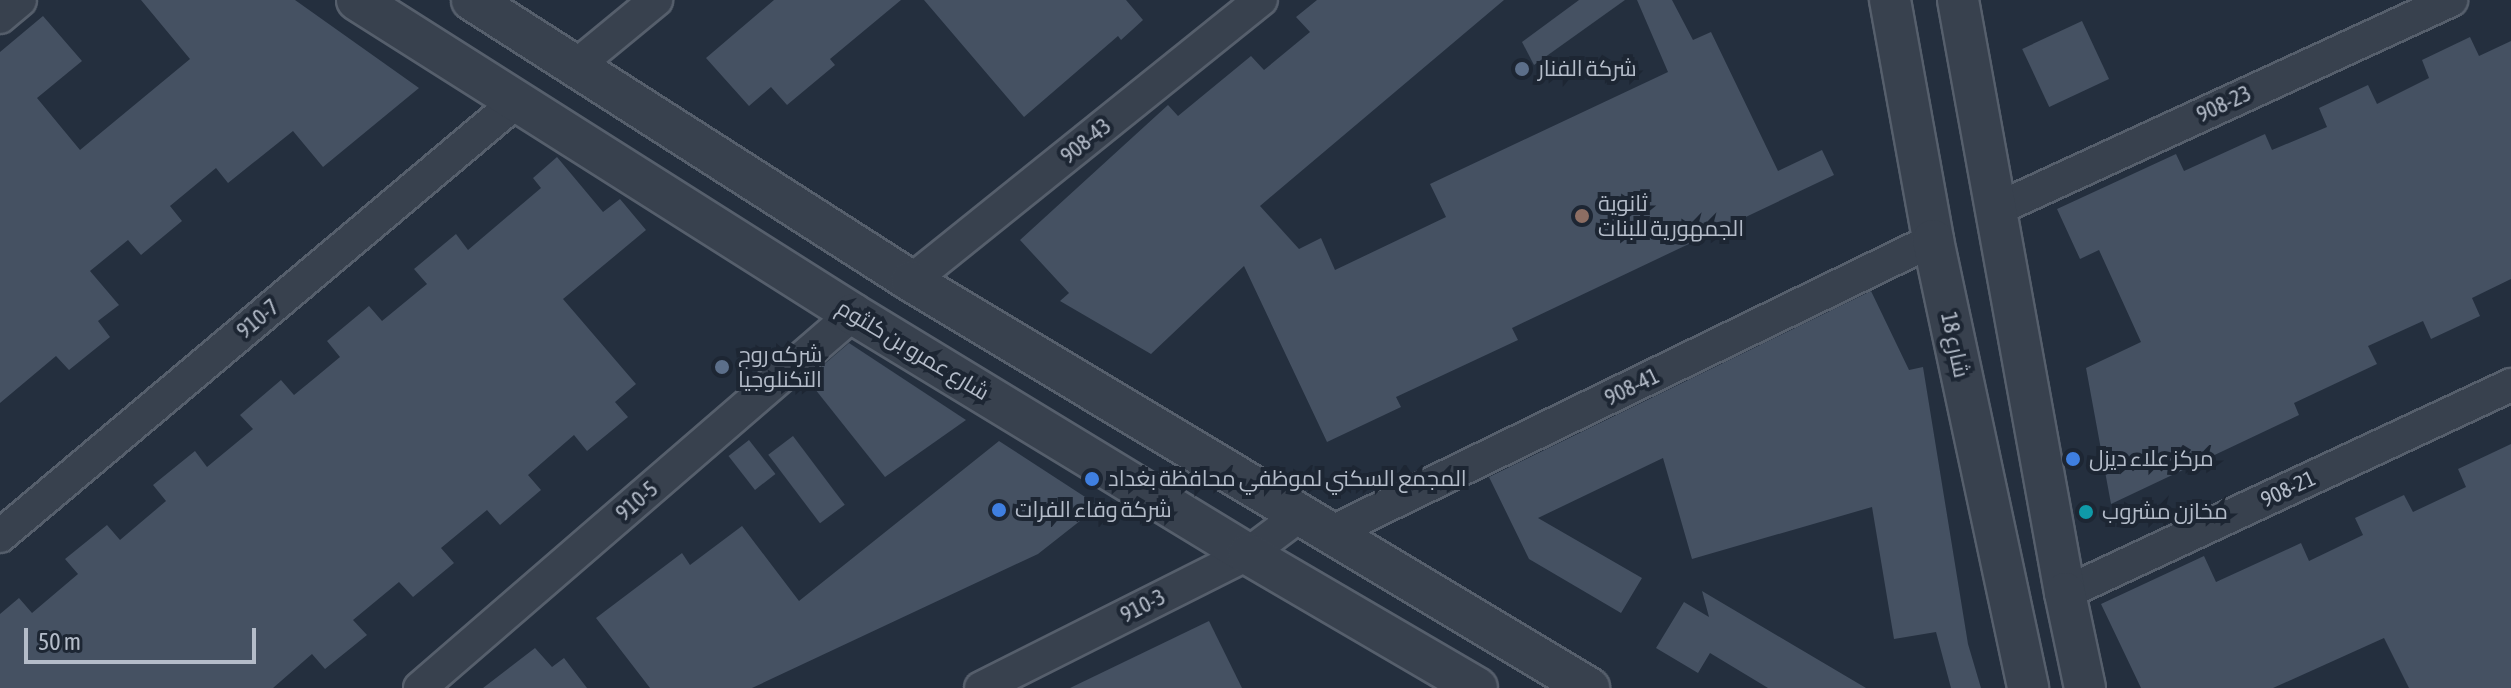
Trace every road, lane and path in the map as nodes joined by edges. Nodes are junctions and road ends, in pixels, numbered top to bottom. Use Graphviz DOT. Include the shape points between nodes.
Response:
graph roads {
  1 [pos="20,0"];
  2 [pos="357,0"];
  3 [pos="472,0"];
  4 [pos="656,0"];
  5 [pos="1261,0"];
  6 [pos="1890,0"];
  7 [pos="1958,0"];
  8 [pos="2451,0"];
  9 [pos="0,17"];
  10 [pos="576,66"];
  11 [pos="516,102"];
  12 [pos="1997,209"];
  13 [pos="1933,240"];
  14 [pos="911,281"];
  15 [pos="853,314"];
  16 [pos="2511,385"];
  17 [pos="1315,524"];
  18 [pos="0,536"];
  19 [pos="1248,554"];
  20 [pos="2065,593"];
  21 [pos="420,688"];
  22 [pos="981,688"];
  23 [pos="1477,688"];
  24 [pos="1589,688"];
  25 [pos="2028,688"];
  26 [pos="2085,688"];
  1 -- 9 [label="street"];
  2 -- 11 [label="street, شارع عمرو بن كلثوم"];
  3 -- 10 [label="street"];
  4 -- 10 [label="street"];
  5 -- 14 [label="street, 908-43"];
  6 -- 13 [label="street, شارع 18"];
  7 -- 12 [label="street"];
  8 -- 12 [label="street, 908-23"];
  10 -- 14 [label="street"];
  11 -- 15 [label="street, شارع عمرو بن كلثوم"];
  11 -- 18 [label="street, 910-7"];
  12 -- 20 [label="street"];
  13 -- 17 [label="street, 908-41"];
  13 -- 25 [label="street, شارع 18"];
  14 -- 17 [label="street"];
  15 -- 19 [label="street, شارع عمرو بن كلثوم"];
  15 -- 21 [label="street, 910-5"];
  16 -- 20 [label="street, 908-21"];
  17 -- 19 [label="street, 910-3"];
  17 -- 24 [label="street"];
  19 -- 22 [label="street, 910-3"];
  19 -- 23 [label="street, شارع عمرو بن كلثوم"];
  20 -- 26 [label="street"];
}
